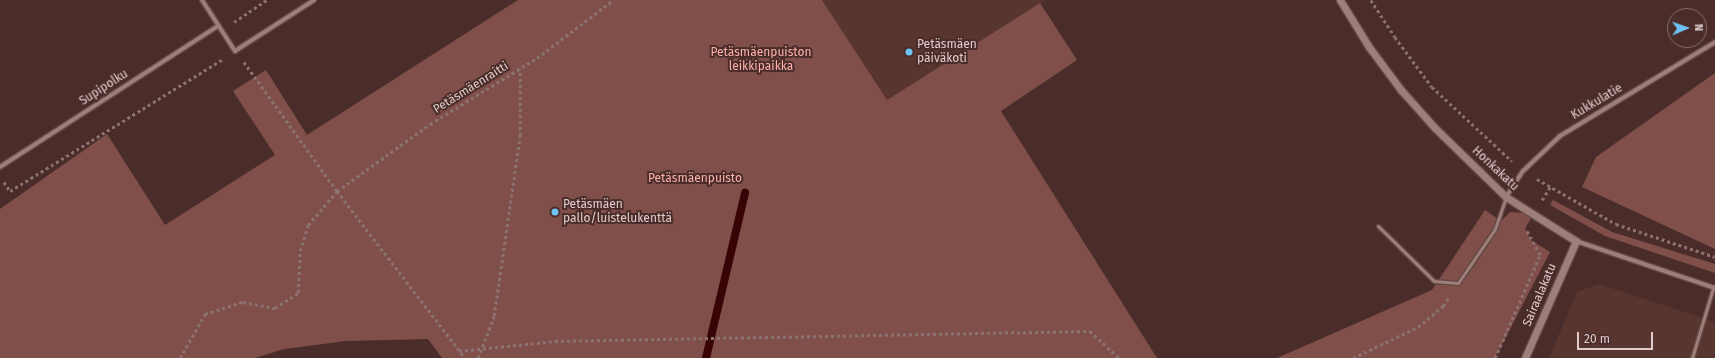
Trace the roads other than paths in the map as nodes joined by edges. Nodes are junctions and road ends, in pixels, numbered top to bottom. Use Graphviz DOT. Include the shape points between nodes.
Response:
graph roads {
  1 [pos="202,0"];
  2 [pos="314,0"];
  3 [pos="1340,0"];
  4 [pos="218,26"];
  5 [pos="1715,42"];
  6 [pos="0,167"];
  7 [pos="1506,197"];
  8 [pos="1378,226"];
  9 [pos="1576,241"];
  10 [pos="1714,288"];
  11 [pos="1525,358"];
  12 [pos="1692,358"];
  1 -- 4 [label="street"];
  2 -- 4 [label="street" via="235,51"];
  3 -- 7 [label="street, Honkakatu" via="1369,47 1401,90 1435,128"];
  4 -- 6 [label="street, Supipolku"];
  5 -- 7 [label="street, Kukkulatie" via="1560,136 1522,171"];
  7 -- 8 [label="lane" via="1495,229 1458,283 1434,281"];
  7 -- 9 [label="street, Honkakatu"];
  9 -- 10 [label="street, Honkakatu"];
  9 -- 11 [label="street, Sairaalakatu"];
  10 -- 12 [label="lane"];
}
